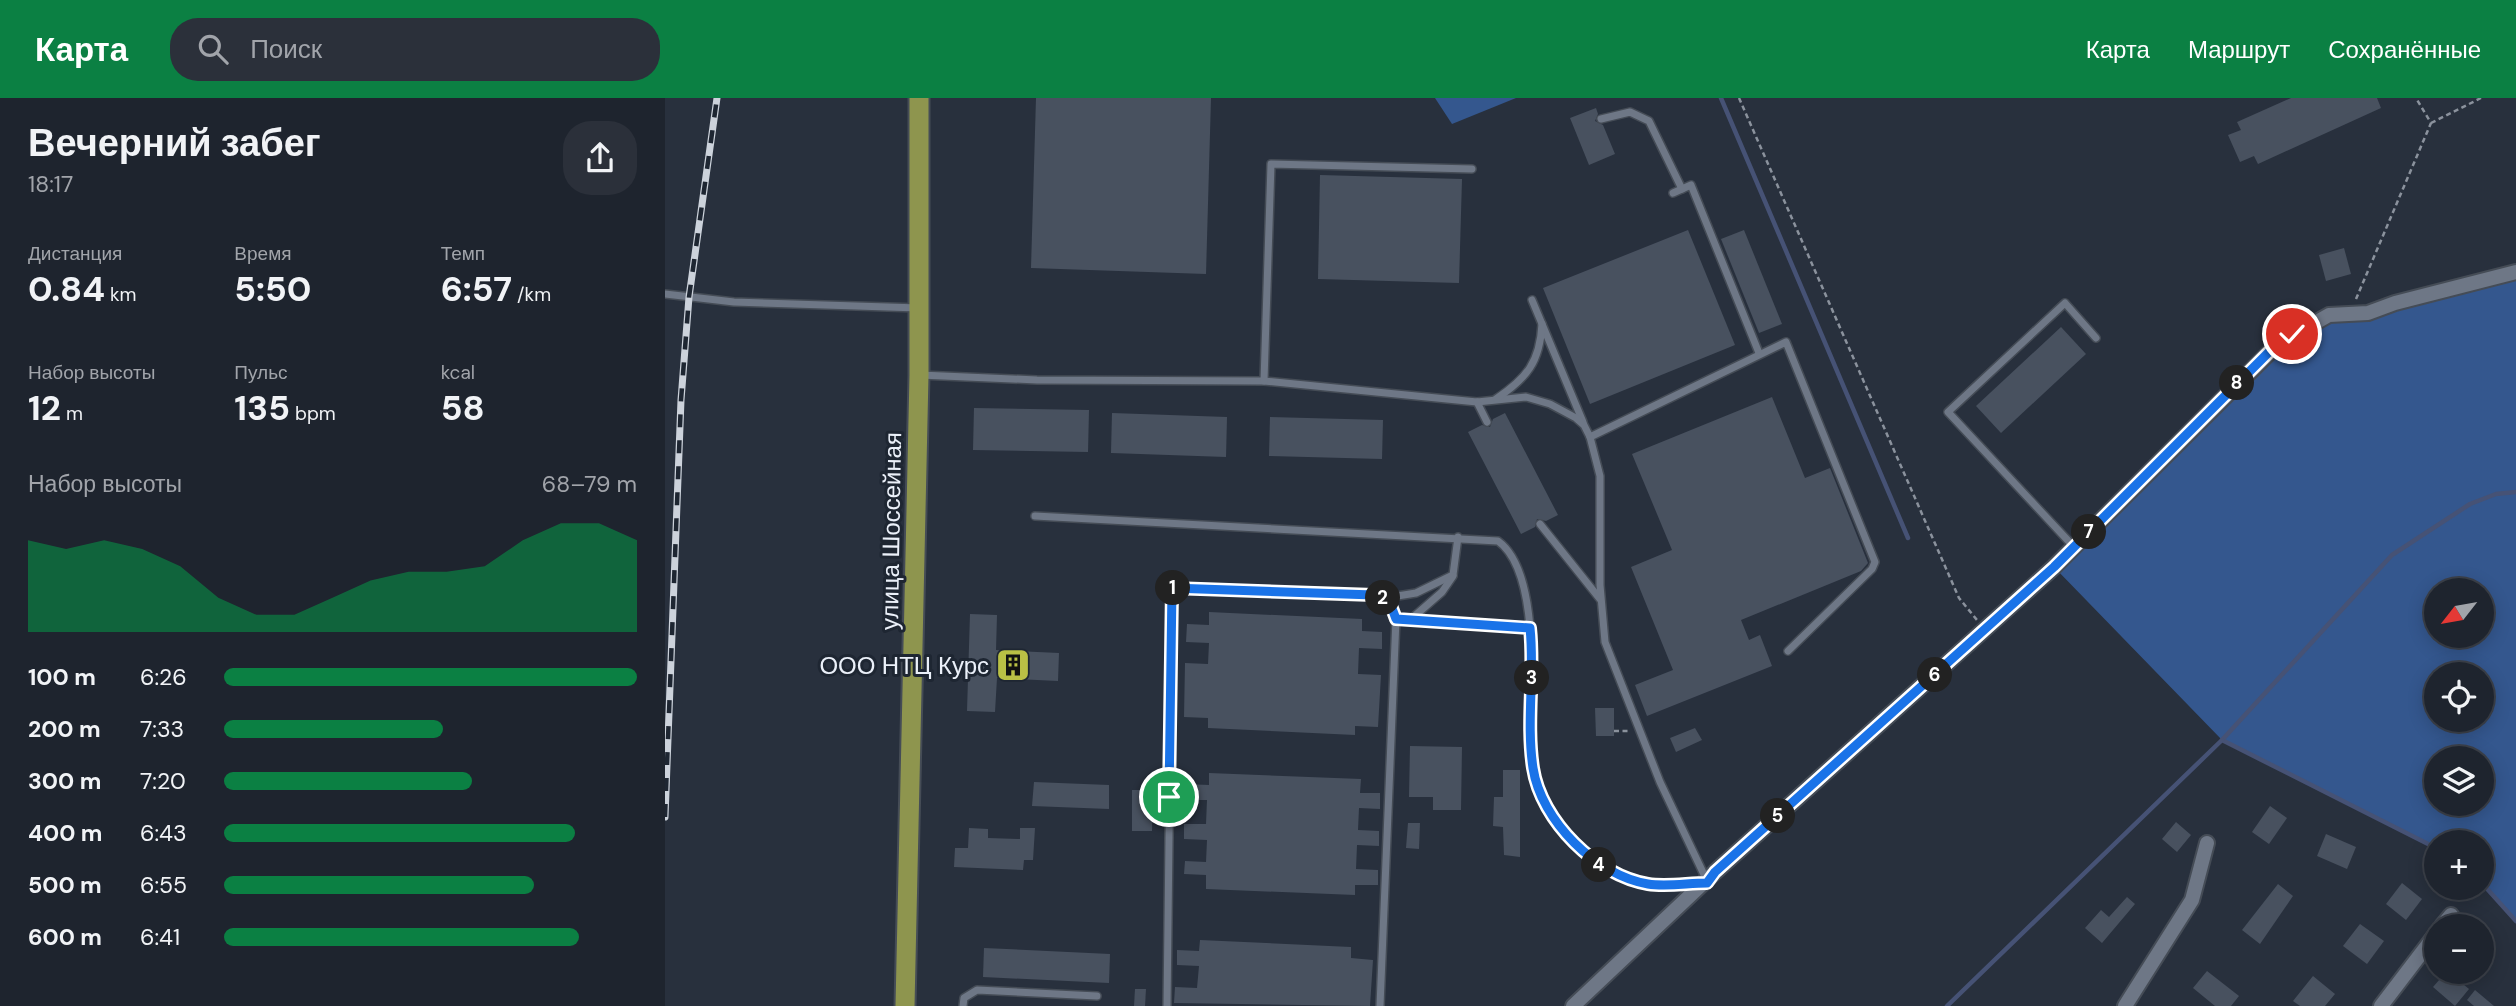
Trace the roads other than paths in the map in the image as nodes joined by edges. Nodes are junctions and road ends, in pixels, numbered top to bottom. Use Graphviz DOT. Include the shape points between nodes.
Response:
graph roads {
  1 [pos="919,98"];
  2 [pos="1601,119"];
  3 [pos="1472,169"];
  4 [pos="1682,189"];
  5 [pos="1673,193"];
  6 [pos="2516,272"];
  7 [pos="665,294"];
  8 [pos="1532,300"];
  9 [pos="919,308"];
  10 [pos="1542,321"];
  11 [pos="2096,338"];
  12 [pos="1759,353"];
  13 [pos="919,375"];
  14 [pos="1264,381"];
  15 [pos="1496,399"];
  16 [pos="1477,402"];
  17 [pos="1487,422"];
  18 [pos="1584,425"];
  19 [pos="1590,438"];
  20 [pos="1035,516"];
  21 [pos="1541,524"];
  22 [pos="1458,537"];
  23 [pos="2074,547"];
  24 [pos="1454,574"];
  25 [pos="1384,598"];
  26 [pos="1600,600"];
  27 [pos="1396,619"];
  28 [pos="1410,620"];
  29 [pos="1530,628"];
  30 [pos="1788,651"];
  31 [pos="2207,842"];
  32 [pos="1707,883"];
  33 [pos="2424,950"];
  34 [pos="1097,996"];
  35 [pos="905,1006"];
  36 [pos="963,1006"];
  37 [pos="1167,1006"];
  38 [pos="1380,1006"];
  39 [pos="1573,1006"];
  40 [pos="2125,1006"];
  41 [pos="2381,1006"];
  1 -- 9 [label="main road, улица Шоссейная"];
  2 -- 4 [label="lane" via="1630,112 1649,121"];
  3 -- 14 [label="lane" via="1271,164"];
  4 -- 5 [label="lane"];
  4 -- 12 [label="lane" via="1691,185"];
  6 -- 23 [label="street" via="2349,315 2329,315 2292,334"];
  7 -- 9 [label="lane" via="734,302"];
  8 -- 10 [label="lane"];
  9 -- 13 [label="main road, улица Шоссейная"];
  10 -- 15 [label="lane" via="1535,361"];
  10 -- 18 [label="lane"];
  11 -- 23 [label="lane" via="2065,303 1948,412"];
  12 -- 19 [label="lane"];
  12 -- 30 [label="lane" via="1786,342 1875,562"];
  13 -- 14 [label="lane"];
  13 -- 35 [label="main road, улица Шоссейная"];
  14 -- 16 [label="lane"];
  15 -- 16 [label="lane"];
  15 -- 18 [label="lane" via="1538,400"];
  16 -- 17 [label="lane"];
  18 -- 19 [label="lane"];
  19 -- 26 [label="lane" via="1600,476"];
  20 -- 22 [label="lane"];
  21 -- 26 [label="lane"];
  22 -- 24 [label="lane"];
  22 -- 29 [label="lane" via="1491,539 1508,550 1517,568"];
  23 -- 32 [label="street"];
  24 -- 25 [label="lane" via="1416,593"];
  24 -- 28 [label="lane" via="1442,592"];
  25 -- 27 [label="lane"];
  25 -- 37 [label="lane" via="1172,588"];
  26 -- 32 [label="lane" via="1605,642"];
  27 -- 28 [label="lane"];
  27 -- 38 [label="lane"];
  28 -- 29 [label="lane"];
  29 -- 32 [label="lane" via="1533,771 1554,815 1585,854 1613,873 1657,885"];
  31 -- 40 [label="street" via="2192,900"];
  32 -- 39 [label="street"];
  33 -- 41 [label="street"];
  34 -- 36 [label="lane" via="977,990 964,998"];
}
